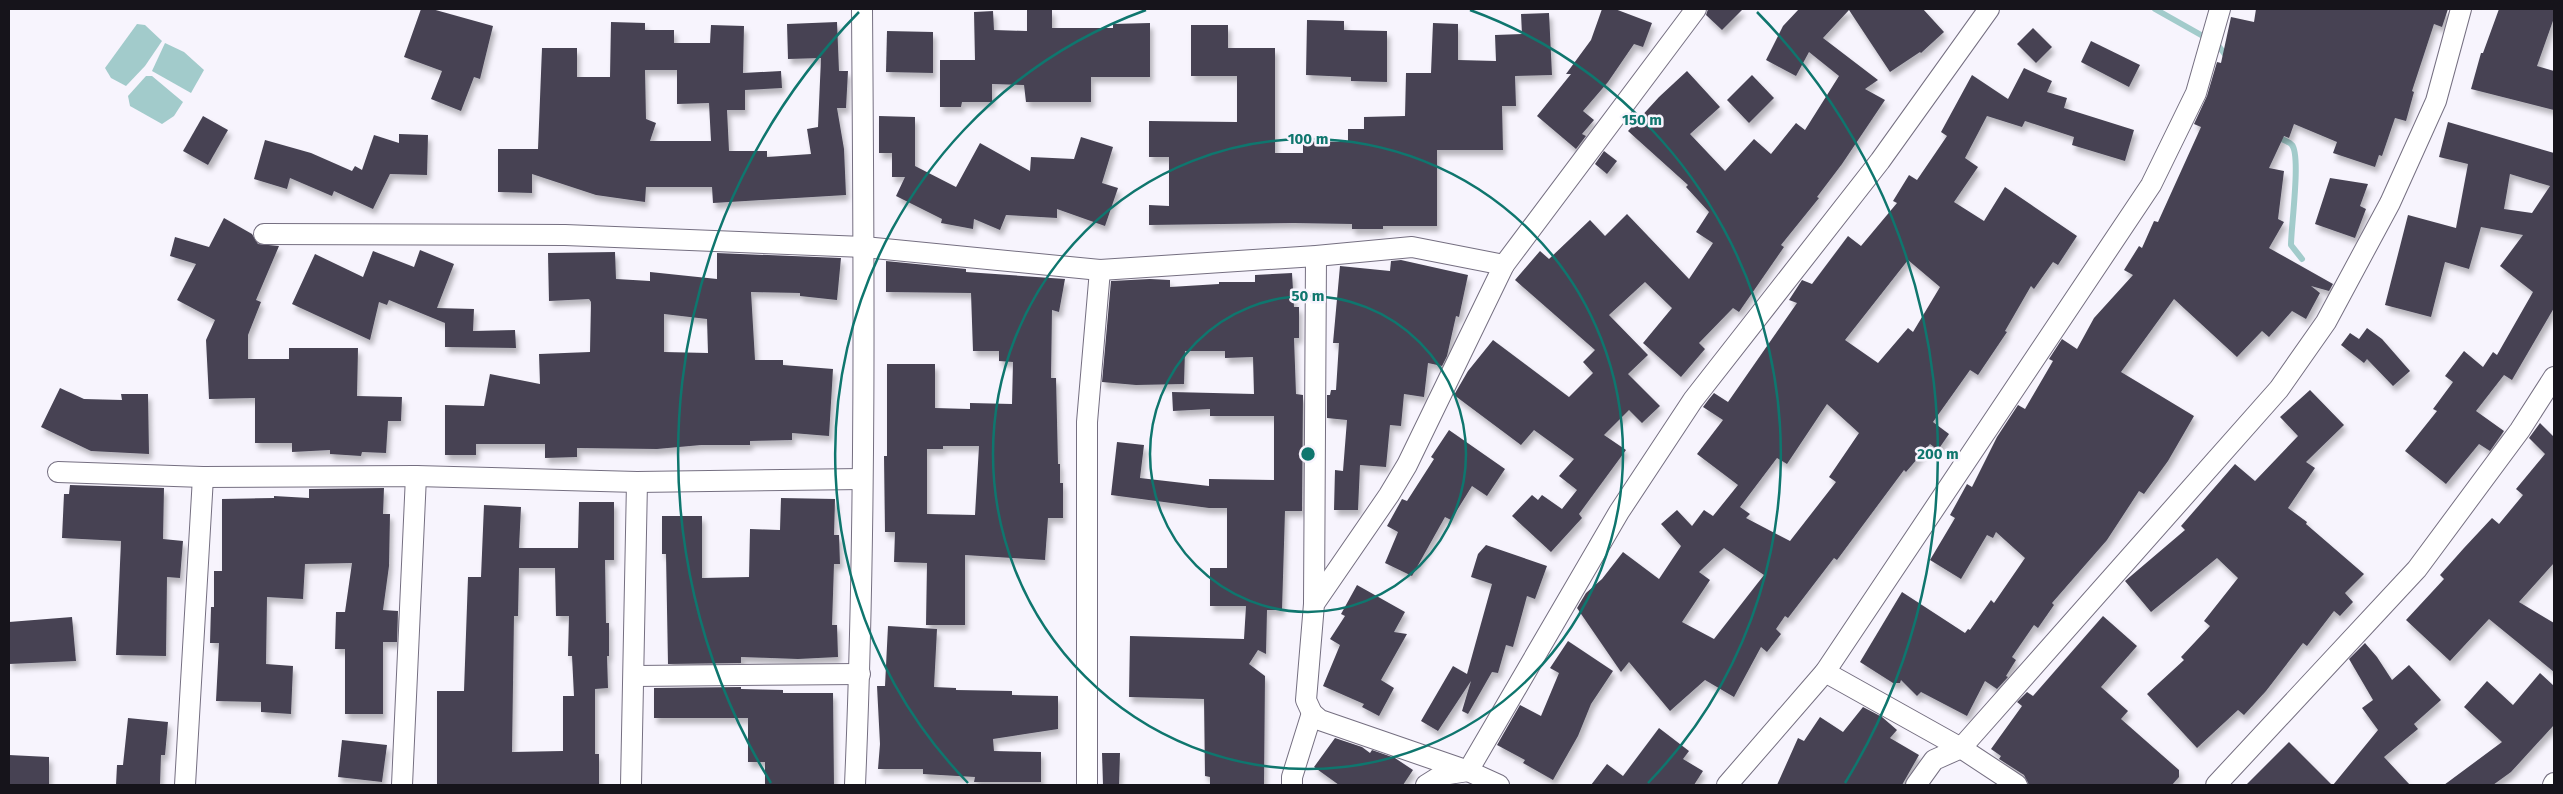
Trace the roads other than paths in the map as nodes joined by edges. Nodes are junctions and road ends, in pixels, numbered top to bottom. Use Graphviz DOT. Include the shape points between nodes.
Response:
graph roads {
  1 [pos="862,9"];
  2 [pos="1696,9"];
  3 [pos="1989,9"];
  4 [pos="2220,9"];
  5 [pos="2461,9"];
  6 [pos="264,234"];
  7 [pos="864,247"];
  8 [pos="1316,256"];
  9 [pos="1504,265"];
  10 [pos="1100,270"];
  11 [pos="2554,377"];
  12 [pos="58,472"];
  13 [pos="416,476"];
  14 [pos="203,477"];
  15 [pos="862,479"];
  16 [pos="637,482"];
  17 [pos="1314,604"];
  18 [pos="1825,672"];
  19 [pos="860,674"];
  20 [pos="635,676"];
  21 [pos="1312,713"];
  22 [pos="1961,748"];
  23 [pos="1468,771"];
  24 [pos="1437,774"];
  25 [pos="185,785"];
  26 [pos="402,785"];
  27 [pos="631,785"];
  28 [pos="855,785"];
  29 [pos="1087,785"];
  30 [pos="1292,785"];
  31 [pos="1499,785"];
  32 [pos="1727,785"];
  33 [pos="1916,785"];
  34 [pos="2017,785"];
  35 [pos="2216,785"];
  1 -- 7 [label="street"];
  2 -- 9 [label="street"];
  3 -- 23 [label="street" via="1880,161 1694,400 1619,512"];
  4 -- 18 [label="street" via="2196,93 2151,185"];
  5 -- 22 [label="street" via="2436,101 2390,203 2326,322 2280,389"];
  6 -- 7 [label="street" via="565,235"];
  7 -- 10 [label="street"];
  7 -- 15 [label="street"];
  8 -- 9 [label="street" via="1412,247"];
  8 -- 10 [label="street"];
  8 -- 17 [label="street"];
  9 -- 17 [label="street" via="1407,465"];
  10 -- 29 [label="street" via="1087,422"];
  11 -- 35 [label="street" via="2520,430 2417,569"];
  12 -- 14 [label="street"];
  13 -- 14 [label="street"];
  13 -- 16 [label="street"];
  13 -- 26 [label="street"];
  14 -- 25 [label="street"];
  15 -- 16 [label="street"];
  15 -- 19 [label="street"];
  16 -- 20 [label="street"];
  17 -- 21 [label="street" via="1306,700"];
  18 -- 22 [label="street"];
  18 -- 32 [label="street"];
  19 -- 20 [label="street"];
  19 -- 28 [label="street"];
  20 -- 27 [label="street"];
  21 -- 24 [label="street" via="1320,720"];
  21 -- 30 [label="street"];
  22 -- 33 [label="street" via="1934,760"];
  22 -- 34 [label="street"];
  23 -- 24 [label="street"];
  23 -- 31 [label="street"];
}
